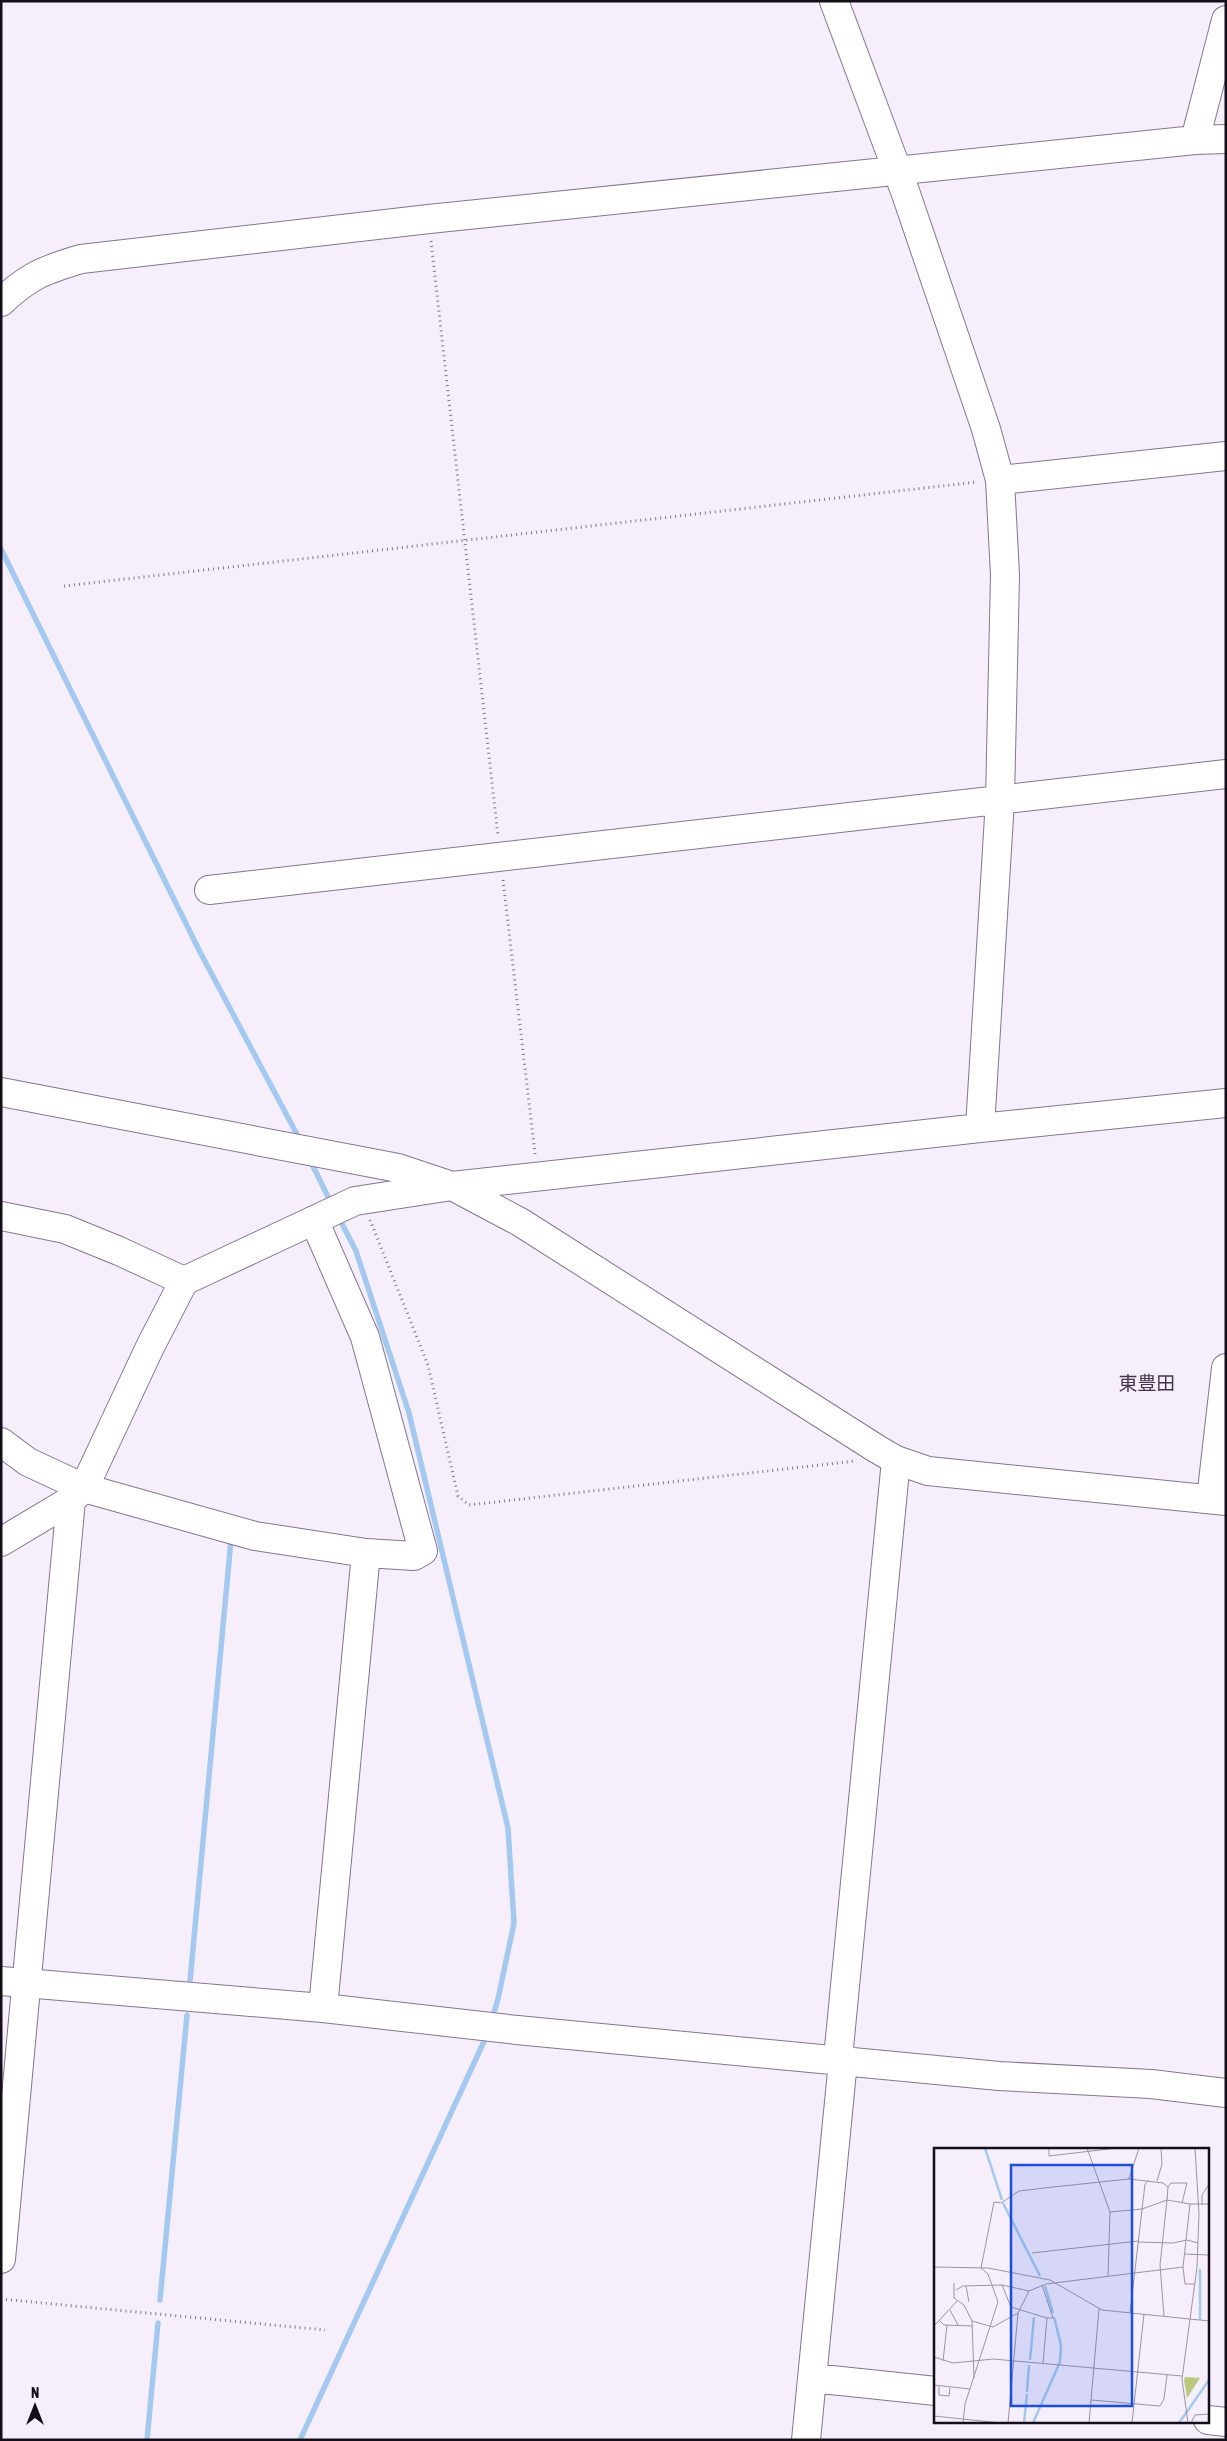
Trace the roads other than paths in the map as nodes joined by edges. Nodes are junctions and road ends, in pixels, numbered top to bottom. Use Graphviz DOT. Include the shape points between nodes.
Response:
graph roads {
  1 [pos="834,1"];
  2 [pos="1226,20"];
  3 [pos="1226,139"];
  4 [pos="1195,140"];
  5 [pos="897,172"];
  6 [pos="1,302"];
  7 [pos="1226,456"];
  8 [pos="1000,480"];
  9 [pos="1226,774"];
  10 [pos="1000,800"];
  11 [pos="209,890"];
  12 [pos="1,1092"];
  13 [pos="1226,1103"];
  14 [pos="980,1128"];
  15 [pos="452,1186"];
  16 [pos="1,1216"];
  17 [pos="314,1220"];
  18 [pos="184,1281"];
  19 [pos="1226,1368"];
  20 [pos="1,1442"];
  21 [pos="886,1454"];
  22 [pos="78,1494"];
  23 [pos="1218,1500"];
  24 [pos="1,1542"];
  25 [pos="366,1553"];
  26 [pos="13,1982"];
  27 [pos="323,2008"];
  28 [pos="843,2061"];
  29 [pos="1226,2093"];
  30 [pos="1,2259"];
  31 [pos="812,2378"];
  32 [pos="934,2391"];
  33 [pos="1210,2420"];
  34 [pos="1226,2422"];
  35 [pos="806,2440"];
  1 -- 5 [label="street"];
  2 -- 4 [label="street"];
  3 -- 4 [label="street"];
  4 -- 5 [label="street"];
  5 -- 6 [label="street" via="429,219 81,259 43,270"];
  5 -- 8 [label="street" via="986,429"];
  7 -- 8 [label="street"];
  8 -- 10 [label="street" via="1006,574"];
  9 -- 10 [label="street"];
  10 -- 11 [label="street"];
  10 -- 14 [label="street"];
  12 -- 15 [label="street" via="398,1168"];
  13 -- 14 [label="street"];
  14 -- 15 [label="street"];
  15 -- 17 [label="street" via="358,1200"];
  15 -- 21 [label="street" via="520,1222"];
  16 -- 18 [label="street" via="65,1229"];
  17 -- 18 [label="street"];
  17 -- 25 [label="street" via="365,1337 423,1551 414,1556"];
  18 -- 22 [label="street"];
  19 -- 23 [label="street"];
  20 -- 22 [label="street"];
  21 -- 23 [label="street" via="928,1471"];
  21 -- 28 [label="street" via="839,2048"];
  22 -- 24 [label="street"];
  22 -- 25 [label="street" via="255,1536"];
  22 -- 26 [label="street"];
  25 -- 27 [label="street"];
  26 -- 27 [label="street"];
  26 -- 30 [label="street"];
  27 -- 28 [label="street"];
  28 -- 29 [label="street" via="999,2076 1151,2084"];
  28 -- 31 [label="street"];
  31 -- 32 [label="street"];
  31 -- 35 [label="street"];
  33 -- 34 [label="street"];
}
